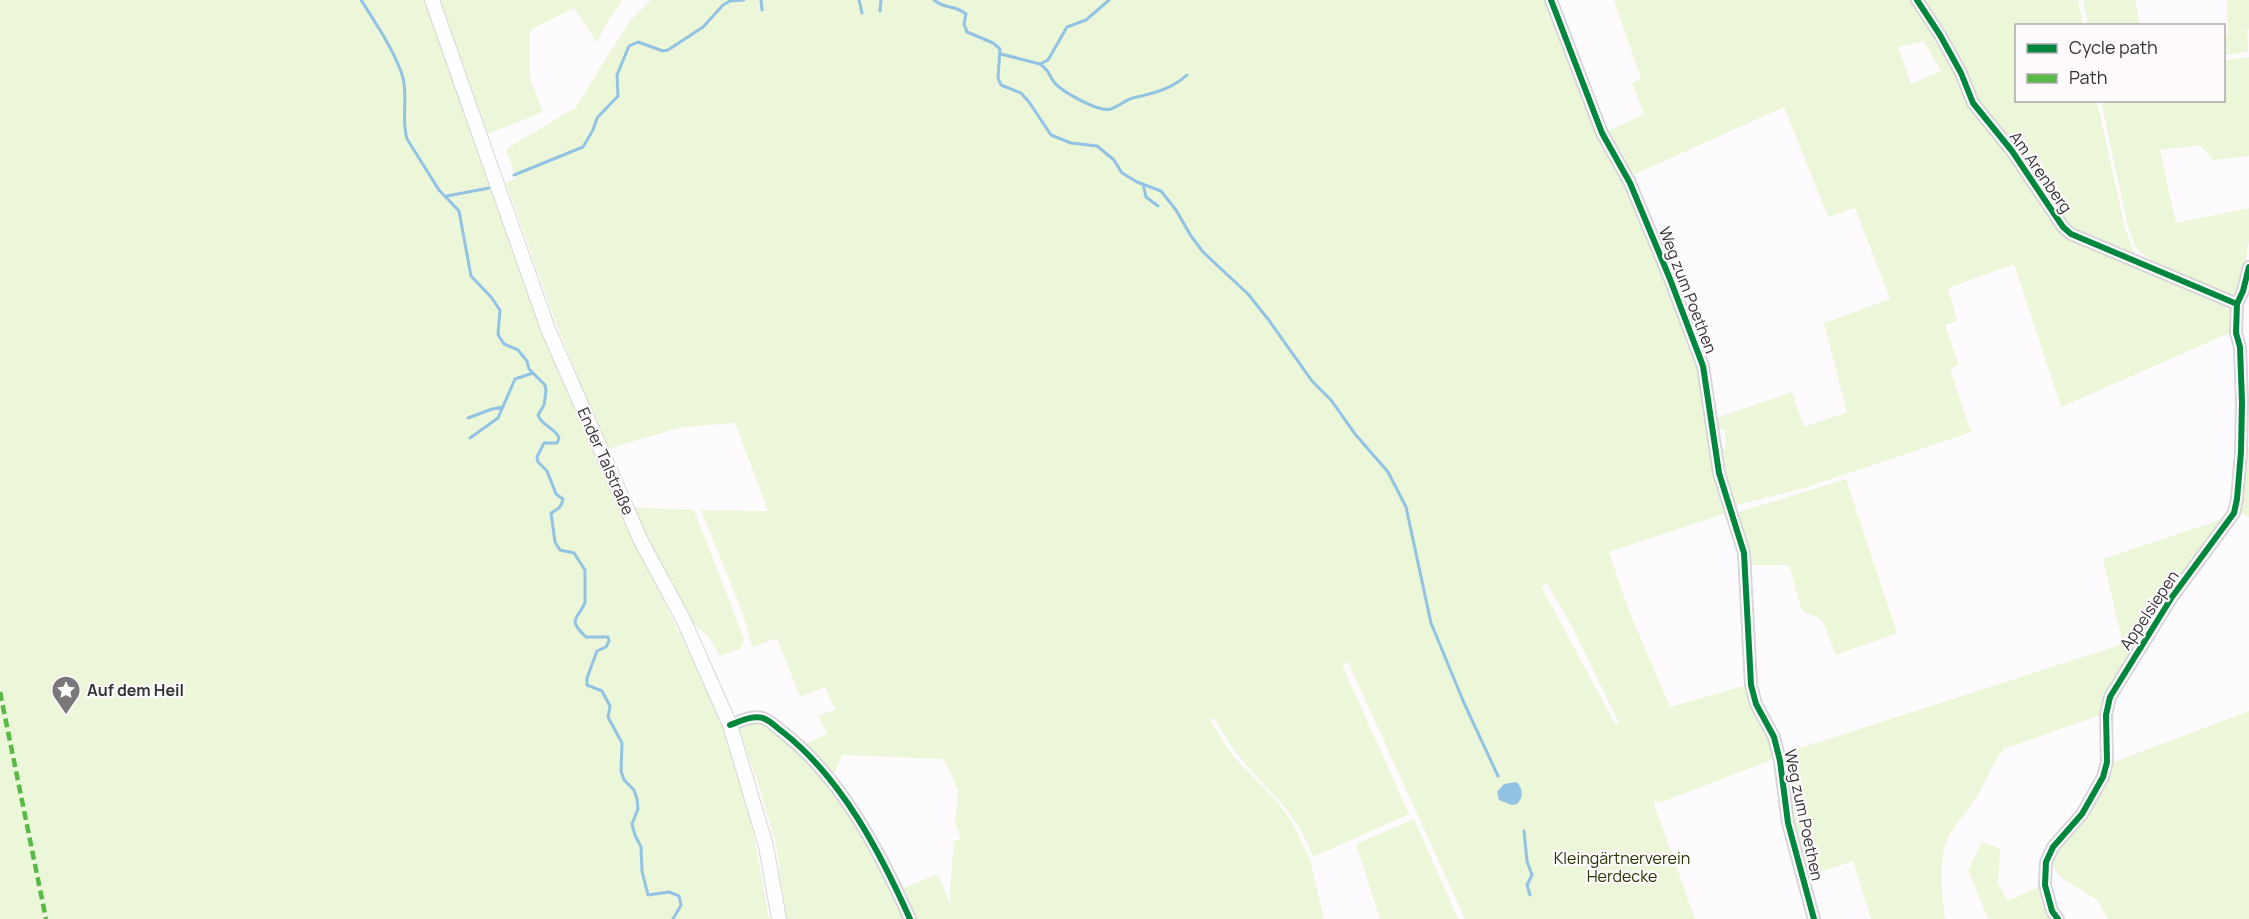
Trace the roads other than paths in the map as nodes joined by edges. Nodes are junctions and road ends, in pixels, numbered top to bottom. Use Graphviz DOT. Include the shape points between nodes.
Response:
graph roads {
  1 [pos="432,0"];
  2 [pos="1551,0"];
  3 [pos="1917,0"];
  4 [pos="2249,267"];
  5 [pos="2237,304"];
  6 [pos="730,725"];
  7 [pos="779,919"];
  8 [pos="910,919"];
  9 [pos="1814,919"];
  10 [pos="2058,919"];
  1 -- 6 [label="main road, Ender Talstraße" via="548,329 641,541 683,620"];
  2 -- 9 [label="street, Weg zum Poethen" via="1602,132 1630,183 1703,366 1719,473 1744,553 1751,685 1756,704 1774,737 1788,823"];
  3 -- 5 [label="street, Am Arenberg" via="1940,35 1973,103 2012,151 2063,227 2071,234"];
  4 -- 5 [label="street, Appelsiepen"];
  5 -- 10 [label="street, Appelsiepen" via="2242,402 2234,513 2172,597 2110,697 2103,777 2082,814 2053,847 2046,862 2045,885"];
  6 -- 7 [label="main road, Ender Talstraße" via="766,846"];
  6 -- 8 [label="street" via="752,717 765,719 816,762 857,814"];
}
